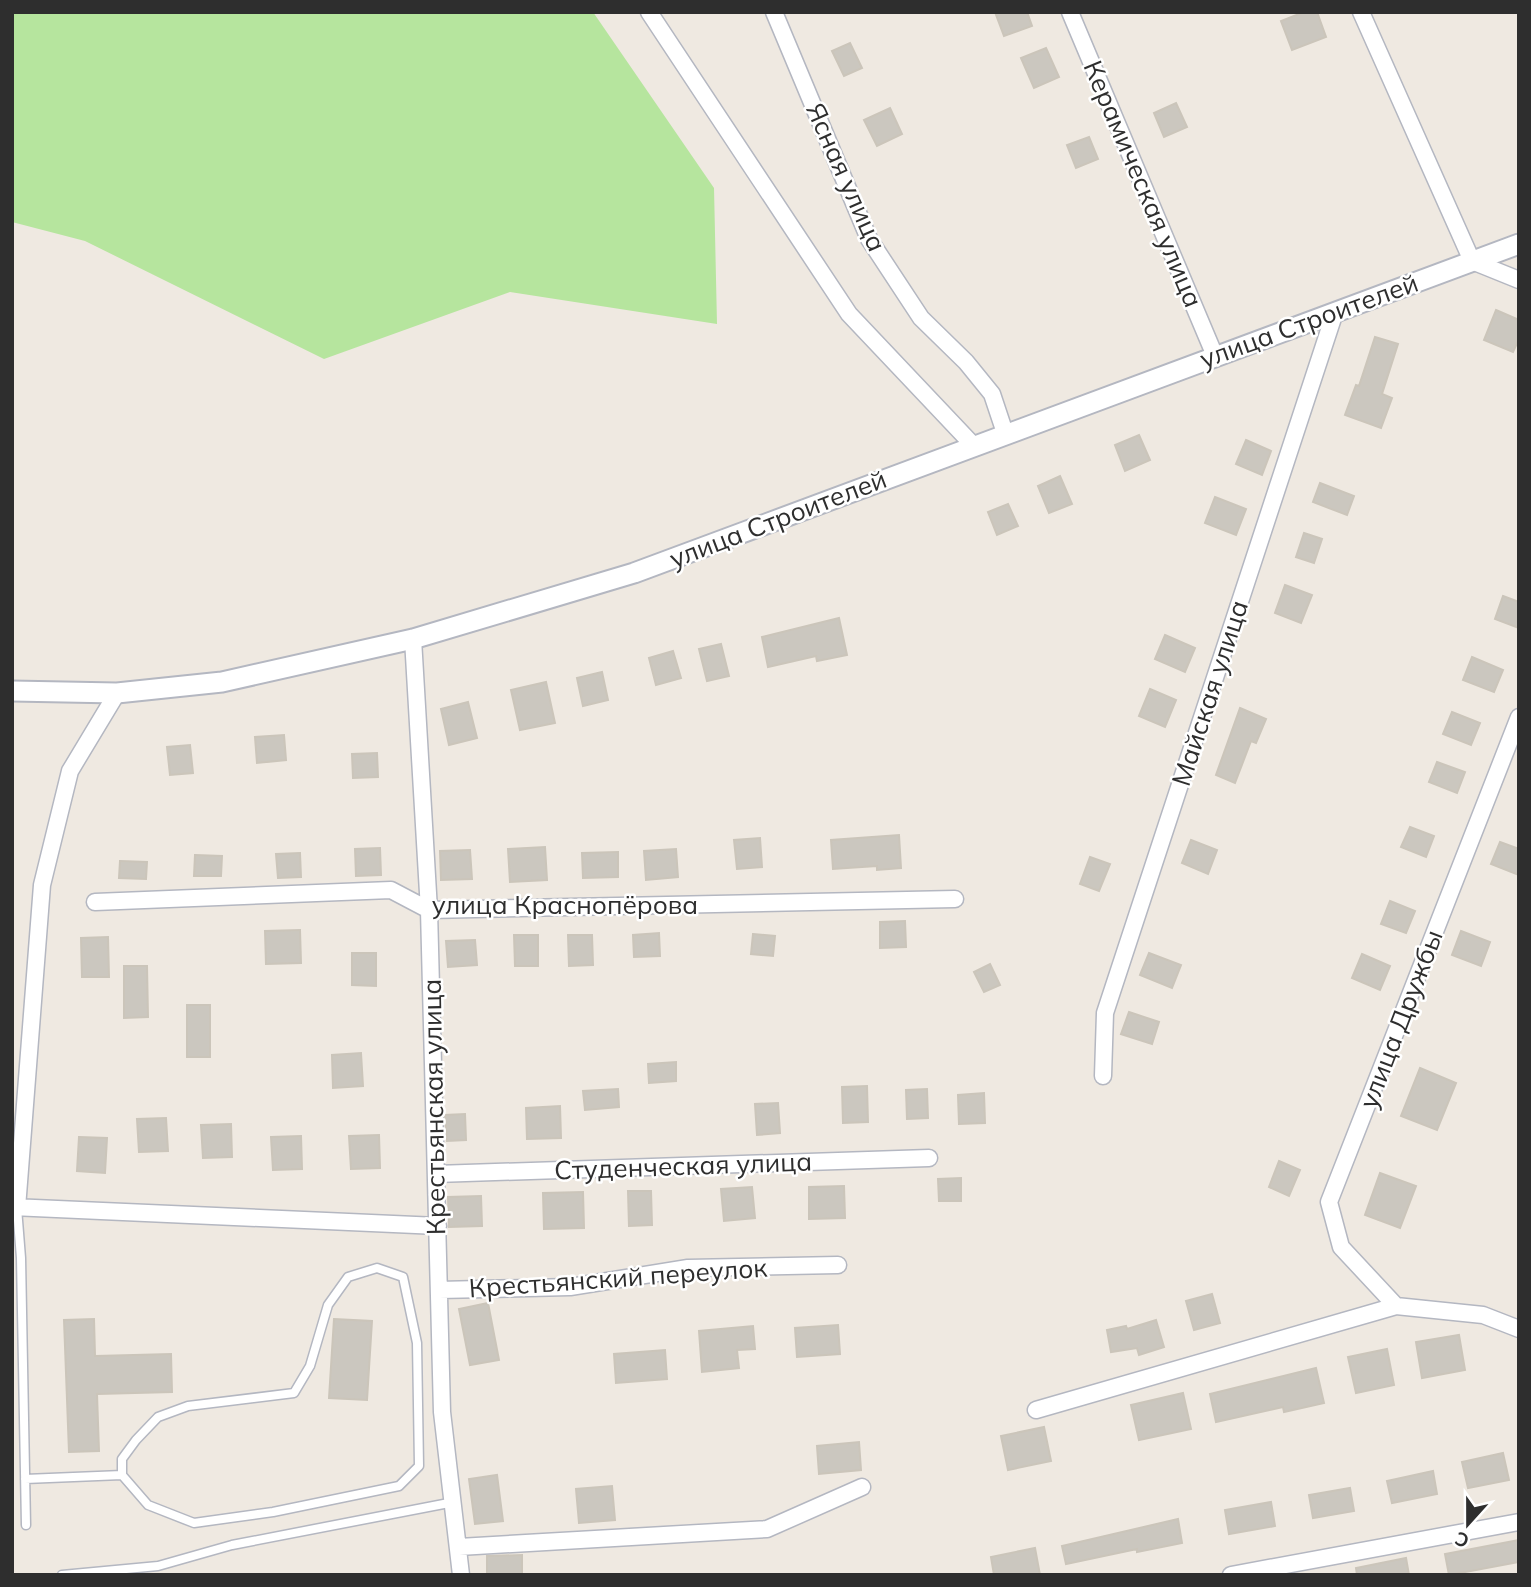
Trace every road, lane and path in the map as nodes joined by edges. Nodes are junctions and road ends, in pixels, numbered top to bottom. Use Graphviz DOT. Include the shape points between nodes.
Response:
graph roads {
  1 [pos="649,12"];
  2 [pos="774,12"];
  3 [pos="1070,12"];
  4 [pos="1361,12"];
  5 [pos="1519,244"];
  6 [pos="1472,261"];
  7 [pos="1519,280"];
  8 [pos="1335,312"];
  9 [pos="1215,356"];
  10 [pos="1005,433"];
  11 [pos="973,445"];
  12 [pos="413,639"];
  13 [pos="12,691"];
  14 [pos="117,693"];
  15 [pos="1519,717"];
  16 [pos="955,899"];
  17 [pos="95,902"];
  18 [pos="429,910"];
  19 [pos="1103,1076"];
  20 [pos="929,1158"];
  21 [pos="436,1174"];
  22 [pos="15,1207"];
  23 [pos="438,1226"];
  24 [pos="838,1265"];
  25 [pos="439,1290"];
  26 [pos="1396,1306"];
  27 [pos="1519,1329"];
  28 [pos="1036,1410"];
  29 [pos="122,1475"];
  30 [pos="25,1479"];
  31 [pos="862,1488"];
  32 [pos="454,1502"];
  33 [pos="1519,1522"];
  34 [pos="26,1525"];
  35 [pos="459,1546"];
  36 [pos="158,1570"];
  37 [pos="62,1575"];
  38 [pos="461,1575"];
  39 [pos="1231,1575"];
  1 -- 11 [label="street" via="849,314"];
  2 -- 10 [label="street, Ясная улица" via="869,239 921,318 992,394"];
  3 -- 9 [label="street, Керамическая улица"];
  4 -- 6 [label="street"];
  5 -- 6 [label="street, улица Строителей"];
  6 -- 7 [label="street"];
  6 -- 8 [label="street, улица Строителей"];
  8 -- 9 [label="street, улица Строителей"];
  8 -- 19 [label="street, Майская улица" via="1105,1013"];
  9 -- 10 [label="street, улица Строителей"];
  10 -- 11 [label="street, улица Строителей"];
  11 -- 12 [label="street, улица Строителей" via="634,573"];
  12 -- 14 [label="street, улица Строителей" via="222,682"];
  12 -- 18 [label="street, Крестьянская улица"];
  13 -- 14 [label="street, улица Строителей"];
  14 -- 22 [label="street" via="70,771 42,885"];
  15 -- 26 [label="street, улица Дружбы" via="1329,1202 1340,1247"];
  16 -- 18 [label="street, улица Краснопёрова"];
  17 -- 18 [label="street, улица Краснопёрова" via="391,890"];
  18 -- 21 [label="street, Крестьянская улица"];
  20 -- 21 [label="street, Студенческая улица"];
  21 -- 23 [label="street, Крестьянская улица"];
  22 -- 23 [label="street"];
  22 -- 30 [label="lane" via="21,1258"];
  23 -- 25 [label="street, Крестьянская улица"];
  24 -- 25 [label="street, Крестьянский переулок" via="688,1268 570,1287"];
  25 -- 32 [label="street, Крестьянская улица" via="442,1412"];
  26 -- 27 [label="street" via="1483,1315"];
  26 -- 28 [label="street"];
  29 -- 29 [label="lane" via="148,1505 194,1523 399,1486 419,1466 417,1343 403,1277 377,1268 348,1277 328,1306 310,1366 294,1393 188,1406 158,1417 122,1459"];
  29 -- 30 [label="lane"];
  30 -- 34 [label="lane"];
  31 -- 35 [label="street" via="767,1529"];
  32 -- 35 [label="street, Крестьянская улица"];
  32 -- 36 [label="lane" via="232,1545"];
  33 -- 39 [label="street"];
  35 -- 38 [label="street, Крестьянская улица"];
  36 -- 37 [label="lane"];
}
